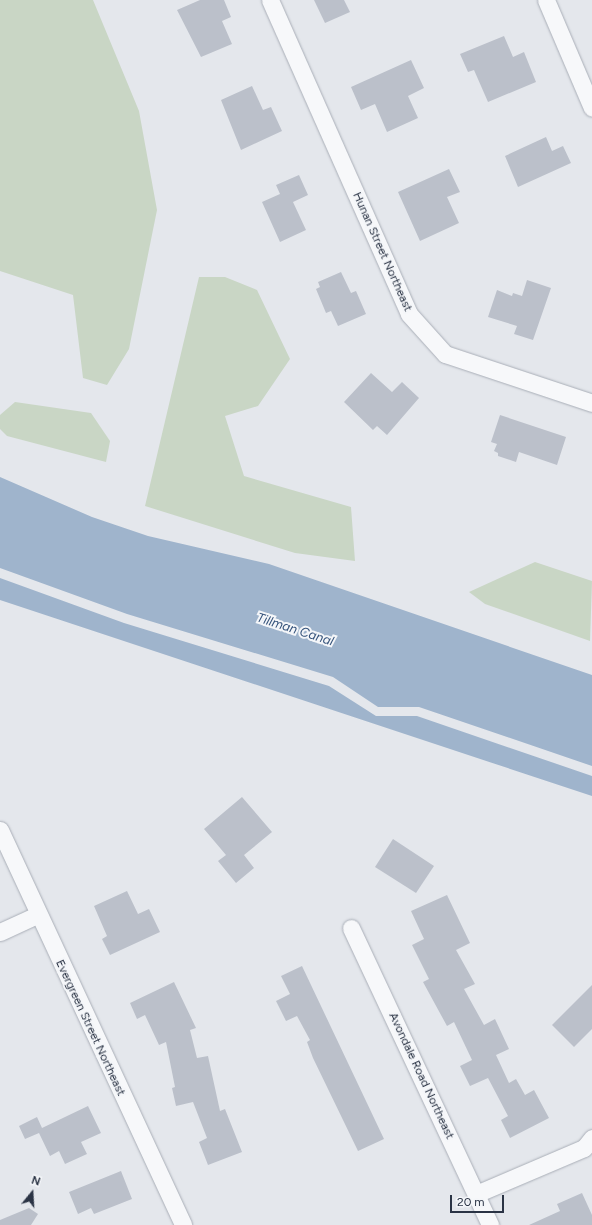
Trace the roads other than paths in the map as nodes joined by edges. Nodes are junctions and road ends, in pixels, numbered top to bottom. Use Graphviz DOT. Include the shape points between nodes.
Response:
graph roads {
  1 [pos="270,0"];
  2 [pos="546,0"];
  3 [pos="592,108"];
  4 [pos="592,403"];
  5 [pos="0,830"];
  6 [pos="37,915"];
  7 [pos="351,928"];
  8 [pos="0,932"];
  9 [pos="592,1138"];
  10 [pos="476,1194"];
  11 [pos="178,1223"];
  12 [pos="490,1225"];
  1 -- 4 [label="street, Hunan Street Northeast" via="409,314 445,354"];
  2 -- 3 [label="street"];
  5 -- 6 [label="street, Evergreen Street Northeast"];
  6 -- 8 [label="street"];
  6 -- 11 [label="street, Evergreen Street Northeast"];
  7 -- 10 [label="street, Avondale Road Northeast"];
  9 -- 10 [label="street" via="584,1148"];
  10 -- 12 [label="street, Avondale Road Northeast"];
}
